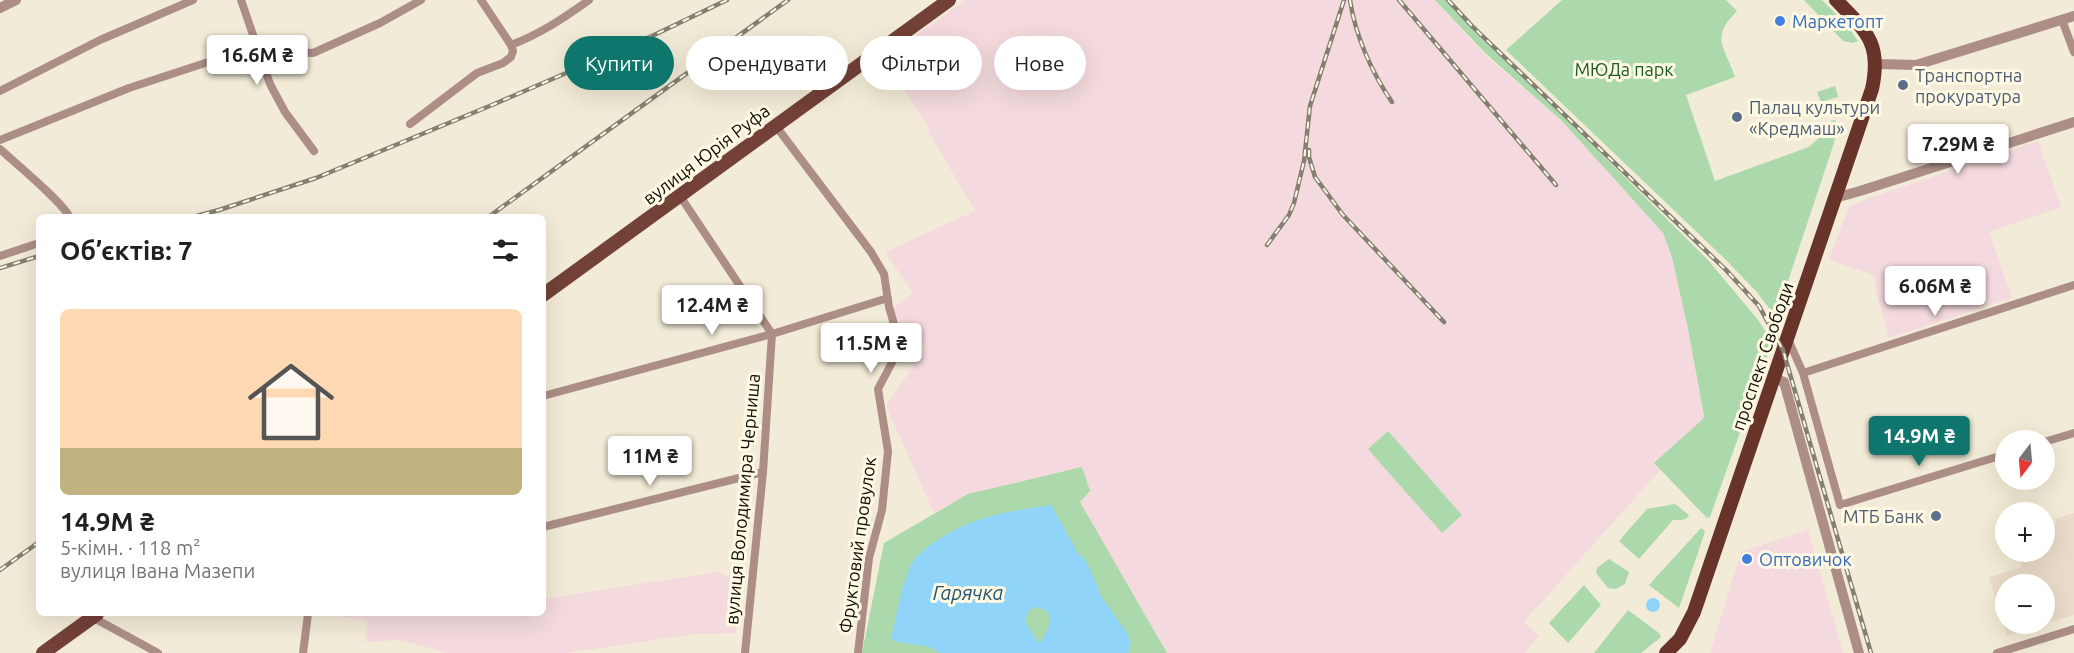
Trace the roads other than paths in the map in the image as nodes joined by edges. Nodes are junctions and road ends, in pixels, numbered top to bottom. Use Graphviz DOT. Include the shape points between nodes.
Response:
graph roads {
  1 [pos="16,0"];
  2 [pos="193,0"];
  3 [pos="241,0"];
  4 [pos="421,0"];
  5 [pos="481,0"];
  6 [pos="589,0"];
  7 [pos="949,0"];
  8 [pos="1836,0"];
  9 [pos="0,8"];
  10 [pos="2074,16"];
  11 [pos="2062,20"];
  12 [pos="511,45"];
  13 [pos="256,46"];
  14 [pos="2074,52"];
  15 [pos="1876,64"];
  16 [pos="0,91"];
  17 [pos="2074,122"];
  18 [pos="410,124"];
  19 [pos="775,125"];
  20 [pos="0,140"];
  21 [pos="0,149"];
  22 [pos="314,152"];
  23 [pos="680,196"];
  24 [pos="1835,198"];
  25 [pos="69,214"];
  26 [pos="36,244"];
  27 [pos="0,256"];
  28 [pos="2074,285"];
  29 [pos="546,293"];
  30 [pos="888,298"];
  31 [pos="772,334"];
  32 [pos="1787,337"];
  33 [pos="1803,373"];
  34 [pos="1773,378"];
  35 [pos="546,395"];
  36 [pos="2074,433"];
  37 [pos="2055,439"];
  38 [pos="1995,457"];
  39 [pos="763,472"];
  40 [pos="546,527"];
  41 [pos="94,616"];
  42 [pos="97,616"];
  43 [pos="308,616"];
  44 [pos="2074,629"];
  45 [pos="43,653"];
  46 [pos="158,653"];
  47 [pos="303,653"];
  48 [pos="745,653"];
  49 [pos="858,653"];
  50 [pos="1666,653"];
  51 [pos="1859,653"];
  52 [pos="1997,653"];
  1 -- 9 [label="street"];
  2 -- 16 [label="street" via="100,40"];
  3 -- 13 [label="street"];
  4 -- 13 [label="street" via="313,53"];
  5 -- 12 [label="street"];
  6 -- 12 [label="street" via="554,25"];
  7 -- 19 [label="main road, вулиця Юрія Руфа"];
  8 -- 15 [label="highway" via="1865,31 1874,48"];
  10 -- 11 [label="street"];
  11 -- 14 [label="street"];
  11 -- 15 [label="street" via="1916,65"];
  12 -- 18 [label="street" via="511,57 477,73"];
  13 -- 20 [label="street" via="129,88"];
  13 -- 22 [label="street" via="280,103"];
  15 -- 24 [label="highway, проспект Свободи" via="1872,89"];
  17 -- 24 [label="street"];
  19 -- 23 [label="main road, вулиця Юрія Руфа"];
  19 -- 30 [label="street, Фруктовий провулок" via="884,273"];
  21 -- 25 [label="street"];
  23 -- 29 [label="main road, вулиця Юрія Руфа"];
  23 -- 31 [label="street"];
  24 -- 32 [label="highway, проспект Свободи"];
  26 -- 27 [label="street"];
  28 -- 33 [label="street"];
  30 -- 31 [label="street"];
  30 -- 49 [label="street, Фруктовий провулок" via="899,341 878,389 888,451 882,510 869,558"];
  31 -- 35 [label="street"];
  31 -- 39 [label="street, вулиця Володимира Черниша"];
  32 -- 33 [label="street"];
  32 -- 34 [label="highway, проспект Свободи"];
  33 -- 38 [label="street" via="1840,505"];
  34 -- 50 [label="highway, проспект Свободи" via="1694,612 1680,639"];
  34 -- 51 [label="street" via="1784,382"];
  36 -- 37 [label="street"];
  39 -- 40 [label="street"];
  39 -- 48 [label="street, вулиця Володимира Черниша"];
  41 -- 45 [label="main road"];
  42 -- 46 [label="street"];
  43 -- 47 [label="street"];
  44 -- 52 [label="street"];
}
